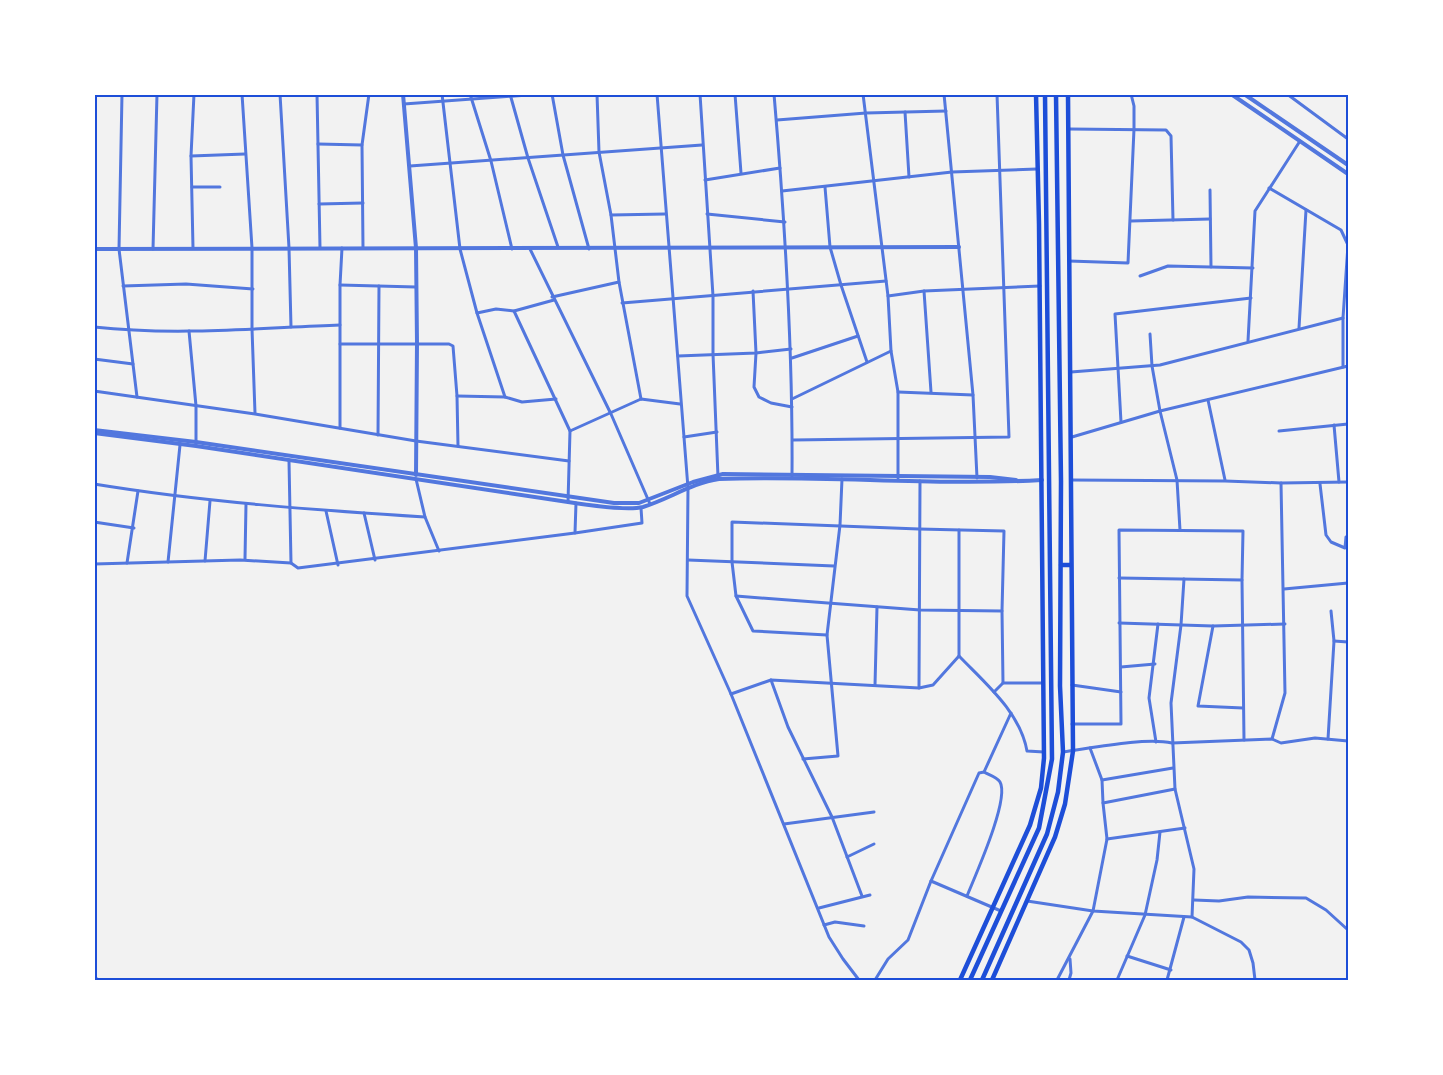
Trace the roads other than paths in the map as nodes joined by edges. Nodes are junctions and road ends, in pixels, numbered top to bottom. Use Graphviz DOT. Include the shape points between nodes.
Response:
graph roads {
  1 [pos="122,94"];
  2 [pos="157,94"];
  3 [pos="194,94"];
  4 [pos="242,94"];
  5 [pos="280,94"];
  6 [pos="316,94"];
  7 [pos="369,94"];
  8 [pos="403,94"];
  9 [pos="442,94"];
  10 [pos="470,94"];
  11 [pos="542,94"];
  12 [pos="552,94"];
  13 [pos="597,94"];
  14 [pos="657,94"];
  15 [pos="700,94"];
  16 [pos="735,94"];
  17 [pos="774,94"];
  18 [pos="863,94"];
  19 [pos="944,94"];
  20 [pos="997,94"];
  21 [pos="1036,94"];
  22 [pos="1045,94"];
  23 [pos="1056,94"];
  24 [pos="1068,94"];
  25 [pos="1131,94"];
  26 [pos="1231,94"];
  27 [pos="1244,94"];
  28 [pos="1287,94"];
  29 [pos="510,96"];
  30 [pos="472,100"];
  31 [pos="443,102"];
  32 [pos="404,104"];
  33 [pos="946,111"];
  34 [pos="866,112"];
  35 [pos="905,112"];
  36 [pos="777,120"];
  37 [pos="1069,129"];
  38 [pos="1134,129"];
  39 [pos="1348,139"];
  40 [pos="1300,141"];
  41 [pos="318,144"];
  42 [pos="362,145"];
  43 [pos="702,145"];
  44 [pos="661,148"];
  45 [pos="599,152"];
  46 [pos="245,154"];
  47 [pos="563,155"];
  48 [pos="191,156"];
  49 [pos="528,158"];
  50 [pos="491,161"];
  51 [pos="449,163"];
  52 [pos="1348,165"];
  53 [pos="410,166"];
  54 [pos="780,168"];
  55 [pos="999,169"];
  56 [pos="1038,169"];
  57 [pos="952,172"];
  58 [pos="741,173"];
  59 [pos="1348,174"];
  60 [pos="909,177"];
  61 [pos="705,180"];
  62 [pos="874,181"];
  63 [pos="191,187"];
  64 [pos="220,187"];
  65 [pos="825,187"];
  66 [pos="1269,188"];
  67 [pos="1210,190"];
  68 [pos="782,191"];
  69 [pos="363,203"];
  70 [pos="319,204"];
  71 [pos="1306,210"];
  72 [pos="665,213"];
  73 [pos="707,214"];
  74 [pos="611,215"];
  75 [pos="1210,219"];
  76 [pos="1173,220"];
  77 [pos="1131,221"];
  78 [pos="785,222"];
  79 [pos="1039,224"];
  80 [pos="1047,224"];
  81 [pos="709,247"];
  82 [pos="830,247"];
  83 [pos="882,247"];
  84 [pos="959,247"];
  85 [pos="193,248"];
  86 [pos="252,248"];
  87 [pos="289,248"];
  88 [pos="320,248"];
  89 [pos="342,248"];
  90 [pos="363,248"];
  91 [pos="416,248"];
  92 [pos="615,248"];
  93 [pos="668,248"];
  94 [pos="787,248"];
  95 [pos="94,249"];
  96 [pos="119,249"];
  97 [pos="153,249"];
  98 [pos="460,249"];
  99 [pos="512,249"];
  100 [pos="530,249"];
  101 [pos="558,249"];
  102 [pos="589,249"];
  103 [pos="1069,261"];
  104 [pos="1211,267"];
  105 [pos="1253,268"];
  106 [pos="1140,276"];
  107 [pos="886,281"];
  108 [pos="619,282"];
  109 [pos="340,285"];
  110 [pos="841,285"];
  111 [pos="123,286"];
  112 [pos="379,286"];
  113 [pos="1040,286"];
  114 [pos="416,287"];
  115 [pos="1005,287"];
  116 [pos="788,288"];
  117 [pos="253,289"];
  118 [pos="963,290"];
  119 [pos="753,291"];
  120 [pos="924,291"];
  121 [pos="713,296"];
  122 [pos="888,296"];
  123 [pos="1059,297"];
  124 [pos="1068,297"];
  125 [pos="553,298"];
  126 [pos="1251,298"];
  127 [pos="673,300"];
  128 [pos="622,303"];
  129 [pos="514,311"];
  130 [pos="477,314"];
  131 [pos="1342,318"];
  132 [pos="340,325"];
  133 [pos="94,327"];
  134 [pos="291,327"];
  135 [pos="252,328"];
  136 [pos="1299,328"];
  137 [pos="129,331"];
  138 [pos="189,331"];
  139 [pos="1150,334"];
  140 [pos="859,336"];
  141 [pos="1248,341"];
  142 [pos="417,343"];
  143 [pos="340,345"];
  144 [pos="379,345"];
  145 [pos="791,349"];
  146 [pos="891,351"];
  147 [pos="756,353"];
  148 [pos="713,354"];
  149 [pos="678,356"];
  150 [pos="792,358"];
  151 [pos="94,359"];
  152 [pos="867,362"];
  153 [pos="133,364"];
  154 [pos="1152,366"];
  155 [pos="1348,366"];
  156 [pos="1343,367"];
  157 [pos="1117,368"];
  158 [pos="1069,373"];
  159 [pos="94,392"];
  160 [pos="898,392"];
  161 [pos="931,392"];
  162 [pos="972,395"];
  163 [pos="457,396"];
  164 [pos="137,397"];
  165 [pos="505,397"];
  166 [pos="556,399"];
  167 [pos="641,399"];
  168 [pos="792,399"];
  169 [pos="1041,400"];
  170 [pos="1049,400"];
  171 [pos="1208,400"];
  172 [pos="680,404"];
  173 [pos="196,406"];
  174 [pos="792,407"];
  175 [pos="1160,411"];
  176 [pos="255,414"];
  177 [pos="610,414"];
  178 [pos="1121,422"];
  179 [pos="1348,424"];
  180 [pos="1334,425"];
  181 [pos="340,428"];
  182 [pos="1279,431"];
  183 [pos="94,432"];
  184 [pos="570,432"];
  185 [pos="717,432"];
  186 [pos="378,435"];
  187 [pos="684,437"];
  188 [pos="975,437"];
  189 [pos="1072,437"];
  190 [pos="899,439"];
  191 [pos="793,440"];
  192 [pos="416,441"];
  193 [pos="180,444"];
  194 [pos="196,444"];
  195 [pos="458,446"];
  196 [pos="289,461"];
  197 [pos="569,461"];
  198 [pos="416,477"];
  199 [pos="718,477"];
  200 [pos="792,477"];
  201 [pos="898,478"];
  202 [pos="842,479"];
  203 [pos="977,480"];
  204 [pos="1042,480"];
  205 [pos="1070,480"];
  206 [pos="1177,480"];
  207 [pos="920,481"];
  208 [pos="1225,481"];
  209 [pos="1339,482"];
  210 [pos="1348,482"];
  211 [pos="1281,483"];
  212 [pos="94,484"];
  213 [pos="1320,484"];
  214 [pos="688,486"];
  215 [pos="138,491"];
  216 [pos="176,496"];
  217 [pos="568,500"];
  218 [pos="210,501"];
  219 [pos="649,502"];
  220 [pos="576,503"];
  221 [pos="246,504"];
  222 [pos="641,508"];
  223 [pos="290,509"];
  224 [pos="326,511"];
  225 [pos="364,513"];
  226 [pos="425,517"];
  227 [pos="94,522"];
  228 [pos="840,525"];
  229 [pos="134,528"];
  230 [pos="919,529"];
  231 [pos="959,530"];
  232 [pos="1180,530"];
  233 [pos="575,533"];
  234 [pos="1348,537"];
  235 [pos="439,551"];
  236 [pos="244,560"];
  237 [pos="375,560"];
  238 [pos="688,560"];
  239 [pos="206,561"];
  240 [pos="168,562"];
  241 [pos="732,562"];
  242 [pos="127,563"];
  243 [pos="291,563"];
  244 [pos="94,564"];
  245 [pos="338,565"];
  246 [pos="1060,565"];
  247 [pos="1070,565"];
  248 [pos="834,566"];
  249 [pos="1042,568"];
  250 [pos="1050,568"];
  251 [pos="1119,578"];
  252 [pos="1184,579"];
  253 [pos="1242,580"];
  254 [pos="1348,583"];
  255 [pos="1284,589"];
  256 [pos="736,596"];
  257 [pos="830,604"];
  258 [pos="877,607"];
  259 [pos="920,610"];
  260 [pos="960,611"];
  261 [pos="1002,611"];
  262 [pos="1331,611"];
  263 [pos="1119,623"];
  264 [pos="1158,624"];
  265 [pos="1285,624"];
  266 [pos="1182,625"];
  267 [pos="1213,626"];
  268 [pos="1242,626"];
  269 [pos="827,636"];
  270 [pos="1334,641"];
  271 [pos="1348,642"];
  272 [pos="959,656"];
  273 [pos="1155,664"];
  274 [pos="1120,667"];
  275 [pos="771,680"];
  276 [pos="830,683"];
  277 [pos="1003,683"];
  278 [pos="1042,683"];
  279 [pos="875,685"];
  280 [pos="1072,685"];
  281 [pos="919,688"];
  282 [pos="994,692"];
  283 [pos="1121,693"];
  284 [pos="731,694"];
  285 [pos="1243,708"];
  286 [pos="1011,713"];
  287 [pos="1072,724"];
  288 [pos="1328,738"];
  289 [pos="1272,739"];
  290 [pos="1244,740"];
  291 [pos="1348,741"];
  292 [pos="1156,742"];
  293 [pos="1172,743"];
  294 [pos="1090,748"];
  295 [pos="1073,751"];
  296 [pos="1063,752"];
  297 [pos="1044,755"];
  298 [pos="803,759"];
  299 [pos="1052,759"];
  300 [pos="1173,768"];
  301 [pos="984,772"];
  302 [pos="1102,780"];
  303 [pos="1175,789"];
  304 [pos="1103,803"];
  305 [pos="874,812"];
  306 [pos="832,817"];
  307 [pos="783,824"];
  308 [pos="1185,828"];
  309 [pos="1160,832"];
  310 [pos="1107,839"];
  311 [pos="874,844"];
  312 [pos="847,857"];
  313 [pos="931,881"];
  314 [pos="870,896"];
  315 [pos="967,896"];
  316 [pos="862,897"];
  317 [pos="1194,900"];
  318 [pos="1028,901"];
  319 [pos="819,908"];
  320 [pos="994,909"];
  321 [pos="1001,911"];
  322 [pos="1093,911"];
  323 [pos="1145,915"];
  324 [pos="1192,916"];
  325 [pos="1184,917"];
  326 [pos="1009,920"];
  327 [pos="1017,924"];
  328 [pos="824,925"];
  329 [pos="864,926"];
  330 [pos="1348,930"];
  331 [pos="1127,956"];
  332 [pos="1070,958"];
  333 [pos="1171,970"];
  334 [pos="859,981"];
  335 [pos="875,981"];
  336 [pos="960,981"];
  337 [pos="970,981"];
  338 [pos="982,981"];
  339 [pos="992,981"];
  340 [pos="1057,981"];
  341 [pos="1069,981"];
  342 [pos="1117,981"];
  343 [pos="1167,981"];
  344 [pos="1255,981"];
  1 -- 96 [label="street"];
  2 -- 97 [label="street"];
  3 -- 48 [label="street"];
  4 -- 46 [label="street"];
  5 -- 87 [label="street"];
  6 -- 41 [label="street"];
  7 -- 42 [label="street"];
  8 -- 32 [label="street"];
  9 -- 31 [label="street"];
  10 -- 30 [label="street"];
  11 -- 29 [label="street"];
  12 -- 47 [label="street"];
  13 -- 45 [label="street"];
  14 -- 44 [label="street"];
  15 -- 43 [label="street"];
  16 -- 58 [label="street"];
  17 -- 36 [label="street"];
  18 -- 34 [label="street"];
  19 -- 33 [label="street"];
  20 -- 55 [label="street"];
  21 -- 56 [label="main road"];
  22 -- 80 [label="main road"];
  23 -- 123 [label="main road"];
  24 -- 37 [label="main road"];
  25 -- 38 [label="street"];
  26 -- 40 [label="street"];
  27 -- 52 [label="street"];
  28 -- 39 [label="street"];
  29 -- 30 [label="street"];
  29 -- 49 [label="street"];
  30 -- 31 [label="street"];
  30 -- 50 [label="street"];
  31 -- 32 [label="street"];
  31 -- 51 [label="street"];
  32 -- 53 [label="street"];
  33 -- 35 [label="street"];
  33 -- 57 [label="street"];
  34 -- 35 [label="street"];
  34 -- 36 [label="street"];
  34 -- 62 [label="street"];
  35 -- 60 [label="street"];
  36 -- 54 [label="street"];
  37 -- 38 [label="street"];
  37 -- 103 [label="main road"];
  38 -- 76 [label="street" via="1166,129 1171,136"];
  38 -- 77 [label="street"];
  40 -- 59 [label="street"];
  40 -- 66 [label="street"];
  41 -- 42 [label="street"];
  41 -- 70 [label="street"];
  42 -- 69 [label="street"];
  43 -- 44 [label="street"];
  43 -- 61 [label="street"];
  44 -- 45 [label="street"];
  44 -- 72 [label="street"];
  45 -- 47 [label="street"];
  45 -- 74 [label="street"];
  46 -- 48 [label="street"];
  46 -- 86 [label="street"];
  47 -- 49 [label="street"];
  47 -- 102 [label="street"];
  48 -- 63 [label="street"];
  49 -- 50 [label="street"];
  49 -- 101 [label="street"];
  50 -- 51 [label="street"];
  50 -- 99 [label="street"];
  51 -- 53 [label="street"];
  51 -- 98 [label="street"];
  53 -- 91 [label="street"];
  54 -- 58 [label="street"];
  54 -- 68 [label="street"];
  55 -- 56 [label="street"];
  55 -- 57 [label="street"];
  55 -- 115 [label="street"];
  56 -- 79 [label="main road"];
  57 -- 60 [label="street"];
  57 -- 84 [label="street"];
  58 -- 61 [label="street"];
  60 -- 62 [label="street"];
  61 -- 73 [label="street"];
  62 -- 65 [label="street"];
  62 -- 83 [label="street"];
  63 -- 64 [label="street"];
  63 -- 85 [label="street"];
  65 -- 68 [label="street"];
  65 -- 82 [label="street"];
  66 -- 71 [label="street"];
  66 -- 105 [label="street" via="1255,211"];
  67 -- 75 [label="street"];
  68 -- 78 [label="street"];
  69 -- 70 [label="street"];
  69 -- 90 [label="street"];
  70 -- 88 [label="street"];
  71 -- 131 [label="street" via="1341,230 1348,245"];
  71 -- 136 [label="street"];
  72 -- 74 [label="street"];
  72 -- 93 [label="street"];
  73 -- 78 [label="street"];
  73 -- 81 [label="street"];
  74 -- 92 [label="street"];
  75 -- 76 [label="street"];
  75 -- 104 [label="street"];
  76 -- 77 [label="street"];
  77 -- 103 [label="street" via="1128,263"];
  78 -- 94 [label="street"];
  79 -- 80 [label="main road"];
  79 -- 113 [label="main road"];
  80 -- 170 [label="main road"];
  81 -- 93 [label="street"];
  81 -- 94 [label="street"];
  81 -- 121 [label="street"];
  82 -- 83 [label="street"];
  82 -- 94 [label="street"];
  82 -- 110 [label="street"];
  83 -- 84 [label="street"];
  83 -- 107 [label="street"];
  84 -- 118 [label="street"];
  85 -- 86 [label="street"];
  85 -- 97 [label="street"];
  86 -- 87 [label="street"];
  86 -- 117 [label="street"];
  87 -- 88 [label="street"];
  87 -- 134 [label="street"];
  88 -- 89 [label="street"];
  89 -- 90 [label="street"];
  89 -- 109 [label="street"];
  90 -- 91 [label="street"];
  91 -- 98 [label="street"];
  91 -- 114 [label="street"];
  92 -- 93 [label="street"];
  92 -- 102 [label="street"];
  92 -- 108 [label="street"];
  93 -- 127 [label="street"];
  94 -- 116 [label="street"];
  95 -- 96 [label="street"];
  96 -- 97 [label="street"];
  96 -- 111 [label="street"];
  98 -- 99 [label="street"];
  98 -- 130 [label="street"];
  99 -- 100 [label="street"];
  100 -- 101 [label="street"];
  100 -- 125 [label="street"];
  101 -- 102 [label="street"];
  103 -- 124 [label="main road"];
  104 -- 105 [label="street"];
  104 -- 106 [label="street" via="1168,266"];
  105 -- 126 [label="street"];
  107 -- 110 [label="street"];
  107 -- 122 [label="street"];
  108 -- 125 [label="street"];
  108 -- 128 [label="street"];
  109 -- 112 [label="street"];
  109 -- 132 [label="street"];
  110 -- 116 [label="street"];
  110 -- 140 [label="street"];
  111 -- 117 [label="street" via="186,284"];
  111 -- 137 [label="street"];
  112 -- 114 [label="street"];
  112 -- 144 [label="street"];
  113 -- 115 [label="street"];
  113 -- 169 [label="main road"];
  114 -- 142 [label="street"];
  115 -- 118 [label="street"];
  115 -- 188 [label="street" via="1010,437"];
  116 -- 119 [label="street"];
  116 -- 145 [label="street"];
  117 -- 135 [label="street"];
  118 -- 120 [label="street"];
  118 -- 162 [label="street"];
  119 -- 121 [label="street"];
  119 -- 147 [label="street"];
  120 -- 122 [label="street"];
  120 -- 161 [label="street"];
  121 -- 127 [label="street"];
  121 -- 148 [label="street"];
  122 -- 146 [label="street"];
  123 -- 124 [label="main road"];
  123 -- 246 [label="main road"];
  124 -- 158 [label="main road"];
  125 -- 129 [label="street"];
  125 -- 177 [label="street"];
  126 -- 141 [label="street"];
  126 -- 157 [label="street" via="1115,314"];
  127 -- 128 [label="street"];
  127 -- 149 [label="street"];
  128 -- 167 [label="street"];
  129 -- 130 [label="street" via="496,309"];
  129 -- 166 [label="street"];
  130 -- 165 [label="street"];
  131 -- 136 [label="street"];
  131 -- 156 [label="street"];
  132 -- 134 [label="street"];
  132 -- 143 [label="street"];
  133 -- 137 [label="street"];
  134 -- 135 [label="street"];
  135 -- 138 [label="street"];
  135 -- 176 [label="street"];
  136 -- 141 [label="street"];
  137 -- 138 [label="street"];
  137 -- 153 [label="street"];
  138 -- 173 [label="street"];
  139 -- 154 [label="street"];
  140 -- 150 [label="street"];
  140 -- 152 [label="street"];
  141 -- 154 [label="street"];
  142 -- 144 [label="street"];
  142 -- 163 [label="street" via="453,345"];
  142 -- 192 [label="street"];
  143 -- 144 [label="street"];
  143 -- 181 [label="street"];
  144 -- 186 [label="street"];
  145 -- 147 [label="street"];
  145 -- 150 [label="street"];
  146 -- 152 [label="street"];
  146 -- 160 [label="street"];
  147 -- 148 [label="street"];
  147 -- 174 [label="street" via="754,387 759,397"];
  148 -- 149 [label="street"];
  148 -- 185 [label="street"];
  149 -- 172 [label="street"];
  150 -- 168 [label="street"];
  151 -- 153 [label="street"];
  152 -- 168 [label="street"];
  153 -- 164 [label="street"];
  154 -- 157 [label="street"];
  154 -- 175 [label="street"];
  155 -- 156 [label="street"];
  156 -- 171 [label="street"];
  157 -- 158 [label="street"];
  157 -- 178 [label="street"];
  158 -- 189 [label="main road"];
  159 -- 164 [label="street"];
  160 -- 161 [label="street"];
  160 -- 190 [label="street"];
  161 -- 162 [label="street"];
  162 -- 188 [label="street"];
  163 -- 165 [label="street"];
  163 -- 195 [label="street"];
  164 -- 173 [label="street"];
  165 -- 166 [label="street" via="522,402"];
  166 -- 184 [label="street"];
  167 -- 172 [label="street"];
  167 -- 177 [label="street"];
  168 -- 174 [label="street"];
  169 -- 170 [label="main road"];
  169 -- 204 [label="main road"];
  170 -- 250 [label="main road"];
  171 -- 175 [label="street"];
  171 -- 208 [label="street"];
  172 -- 187 [label="street"];
  173 -- 176 [label="street"];
  173 -- 194 [label="street"];
  174 -- 191 [label="street"];
  175 -- 178 [label="street"];
  175 -- 206 [label="street"];
  176 -- 181 [label="street"];
  177 -- 184 [label="street"];
  177 -- 219 [label="street"];
  178 -- 189 [label="street"];
  179 -- 180 [label="street"];
  180 -- 182 [label="street"];
  180 -- 209 [label="street"];
  181 -- 186 [label="street"];
  183 -- 193 [label="street"];
  183 -- 194 [label="street"];
  184 -- 197 [label="street"];
  185 -- 187 [label="street"];
  185 -- 199 [label="street"];
  186 -- 192 [label="street"];
  187 -- 214 [label="street"];
  188 -- 190 [label="street"];
  188 -- 203 [label="street"];
  189 -- 205 [label="main road"];
  190 -- 191 [label="street"];
  190 -- 201 [label="street"];
  191 -- 200 [label="street"];
  192 -- 195 [label="street"];
  192 -- 198 [label="street"];
  193 -- 194 [label="street"];
  193 -- 216 [label="street"];
  194 -- 196 [label="street"];
  194 -- 198 [label="street"];
  195 -- 197 [label="street"];
  196 -- 198 [label="street"];
  196 -- 223 [label="street"];
  197 -- 217 [label="street"];
  198 -- 217 [label="street"];
  198 -- 226 [label="street"];
  199 -- 200 [label="street"];
  199 -- 214 [label="street"];
  200 -- 201 [label="street"];
  200 -- 202 [label="street"];
  201 -- 202 [label="street"];
  201 -- 203 [label="street"];
  201 -- 207 [label="street"];
  202 -- 228 [label="street"];
  203 -- 204 [label="street"];
  203 -- 207 [label="street"];
  204 -- 249 [label="main road"];
  205 -- 206 [label="street"];
  205 -- 247 [label="main road"];
  206 -- 208 [label="street"];
  206 -- 232 [label="street"];
  207 -- 230 [label="street"];
  208 -- 211 [label="street"];
  209 -- 210 [label="street"];
  209 -- 213 [label="street"];
  211 -- 213 [label="street"];
  211 -- 255 [label="street"];
  212 -- 215 [label="street"];
  213 -- 234 [label="street" via="1326,534 1331,542 1345,548"];
  214 -- 219 [label="street"];
  214 -- 238 [label="street"];
  215 -- 216 [label="street"];
  215 -- 229 [label="street"];
  216 -- 218 [label="street"];
  216 -- 240 [label="street"];
  217 -- 219 [label="street"];
  217 -- 220 [label="street"];
  218 -- 221 [label="street"];
  218 -- 239 [label="street"];
  219 -- 222 [label="street"];
  220 -- 222 [label="street"];
  220 -- 233 [label="street"];
  221 -- 223 [label="street"];
  221 -- 236 [label="street"];
  222 -- 233 [label="street" via="642,523"];
  223 -- 224 [label="street"];
  223 -- 243 [label="street"];
  224 -- 225 [label="street"];
  224 -- 245 [label="street"];
  225 -- 226 [label="street"];
  225 -- 237 [label="street"];
  226 -- 235 [label="street"];
  227 -- 229 [label="street"];
  228 -- 230 [label="street"];
  228 -- 241 [label="street" via="732,522"];
  228 -- 248 [label="street"];
  229 -- 242 [label="street"];
  230 -- 231 [label="street"];
  230 -- 259 [label="street"];
  231 -- 260 [label="street"];
  231 -- 261 [label="street" via="1004,531"];
  232 -- 251 [label="street" via="1119,530"];
  232 -- 253 [label="street" via="1243,531"];
  233 -- 235 [label="street"];
  235 -- 237 [label="street"];
  236 -- 239 [label="street"];
  236 -- 243 [label="street"];
  237 -- 245 [label="street"];
  238 -- 241 [label="street"];
  238 -- 284 [label="street" via="687,596"];
  239 -- 240 [label="street"];
  240 -- 242 [label="street"];
  241 -- 248 [label="street"];
  241 -- 256 [label="street"];
  242 -- 244 [label="street"];
  243 -- 245 [label="street" via="298,568"];
  246 -- 247 [label="main road"];
  246 -- 296 [label="main road"];
  247 -- 280 [label="main road"];
  248 -- 257 [label="street"];
  249 -- 250 [label="main road"];
  249 -- 278 [label="main road"];
  250 -- 299 [label="main road"];
  251 -- 252 [label="street"];
  251 -- 263 [label="street"];
  252 -- 253 [label="street"];
  252 -- 266 [label="street"];
  253 -- 268 [label="street"];
  254 -- 255 [label="street"];
  255 -- 265 [label="street"];
  256 -- 257 [label="street"];
  256 -- 269 [label="street" via="753,631"];
  257 -- 258 [label="street"];
  257 -- 269 [label="street"];
  258 -- 259 [label="street"];
  258 -- 279 [label="street"];
  259 -- 260 [label="street"];
  259 -- 281 [label="street"];
  260 -- 261 [label="street"];
  260 -- 272 [label="street"];
  261 -- 277 [label="street"];
  262 -- 270 [label="street"];
  263 -- 264 [label="street"];
  263 -- 274 [label="street"];
  264 -- 266 [label="street"];
  264 -- 273 [label="street"];
  265 -- 268 [label="street"];
  265 -- 289 [label="street" via="1285,693"];
  266 -- 267 [label="street"];
  266 -- 293 [label="street" via="1171,703"];
  267 -- 268 [label="street"];
  267 -- 285 [label="street" via="1198,706"];
  268 -- 285 [label="street"];
  269 -- 276 [label="street"];
  270 -- 271 [label="street"];
  270 -- 288 [label="street"];
  272 -- 281 [label="street" via="933,685"];
  272 -- 282 [label="street"];
  273 -- 274 [label="street"];
  273 -- 292 [label="street" via="1149,698"];
  274 -- 283 [label="street"];
  275 -- 276 [label="street"];
  275 -- 284 [label="street"];
  275 -- 298 [label="street"];
  276 -- 279 [label="street"];
  276 -- 298 [label="street" via="838,756"];
  277 -- 278 [label="street"];
  277 -- 282 [label="street"];
  278 -- 297 [label="main road"];
  279 -- 281 [label="street"];
  280 -- 283 [label="street"];
  280 -- 287 [label="main road"];
  282 -- 286 [label="street"];
  283 -- 287 [label="street" via="1121,724"];
  284 -- 307 [label="street"];
  285 -- 290 [label="street"];
  286 -- 297 [label="street" via="1024,736 1027,751"];
  286 -- 301 [label="street"];
  287 -- 295 [label="main road"];
  288 -- 289 [label="street" via="1281,742"];
  288 -- 291 [label="street"];
  289 -- 290 [label="street"];
  290 -- 293 [label="street"];
  292 -- 293 [label="street"];
  292 -- 294 [label="street"];
  293 -- 300 [label="street"];
  294 -- 295 [label="street"];
  294 -- 302 [label="street"];
  295 -- 296 [label="street"];
  295 -- 318 [label="main road" via="1065,804"];
  296 -- 326 [label="main road" via="1047,834"];
  297 -- 299 [label="main road"];
  297 -- 320 [label="main road" via="1041,788 1030,825"];
  298 -- 306 [label="street"];
  299 -- 321 [label="main road" via="1038,828"];
  300 -- 302 [label="street"];
  300 -- 303 [label="street"];
  301 -- 313 [label="street" via="979,773"];
  301 -- 315 [label="street" via="1001,784 1001,799 996,824"];
  302 -- 304 [label="street"];
  303 -- 304 [label="street"];
  303 -- 308 [label="street"];
  304 -- 310 [label="street"];
  305 -- 306 [label="street"];
  306 -- 307 [label="street"];
  306 -- 312 [label="street"];
  307 -- 319 [label="street"];
  308 -- 309 [label="street"];
  308 -- 317 [label="street" via="1194,869"];
  309 -- 310 [label="street"];
  309 -- 323 [label="street"];
  310 -- 322 [label="street"];
  311 -- 312 [label="street"];
  312 -- 316 [label="street"];
  313 -- 315 [label="street"];
  313 -- 335 [label="street" via="908,940 888,959"];
  314 -- 316 [label="street"];
  315 -- 320 [label="street"];
  316 -- 319 [label="street"];
  317 -- 324 [label="street"];
  317 -- 330 [label="street" via="1306,898"];
  318 -- 322 [label="street"];
  318 -- 327 [label="main road"];
  319 -- 328 [label="street"];
  320 -- 321 [label="street"];
  320 -- 336 [label="main road"];
  321 -- 337 [label="main road"];
  322 -- 323 [label="street"];
  322 -- 332 [label="street"];
  323 -- 325 [label="street"];
  323 -- 331 [label="street"];
  324 -- 325 [label="street"];
  324 -- 344 [label="street" via="1249,950"];
  325 -- 333 [label="street"];
  326 -- 327 [label="main road"];
  326 -- 338 [label="main road"];
  327 -- 339 [label="main road"];
  328 -- 329 [label="street" via="835,922"];
  328 -- 334 [label="street"];
  331 -- 333 [label="street"];
  331 -- 342 [label="street"];
  332 -- 340 [label="street"];
  332 -- 341 [label="street"];
  333 -- 343 [label="street"];
}
